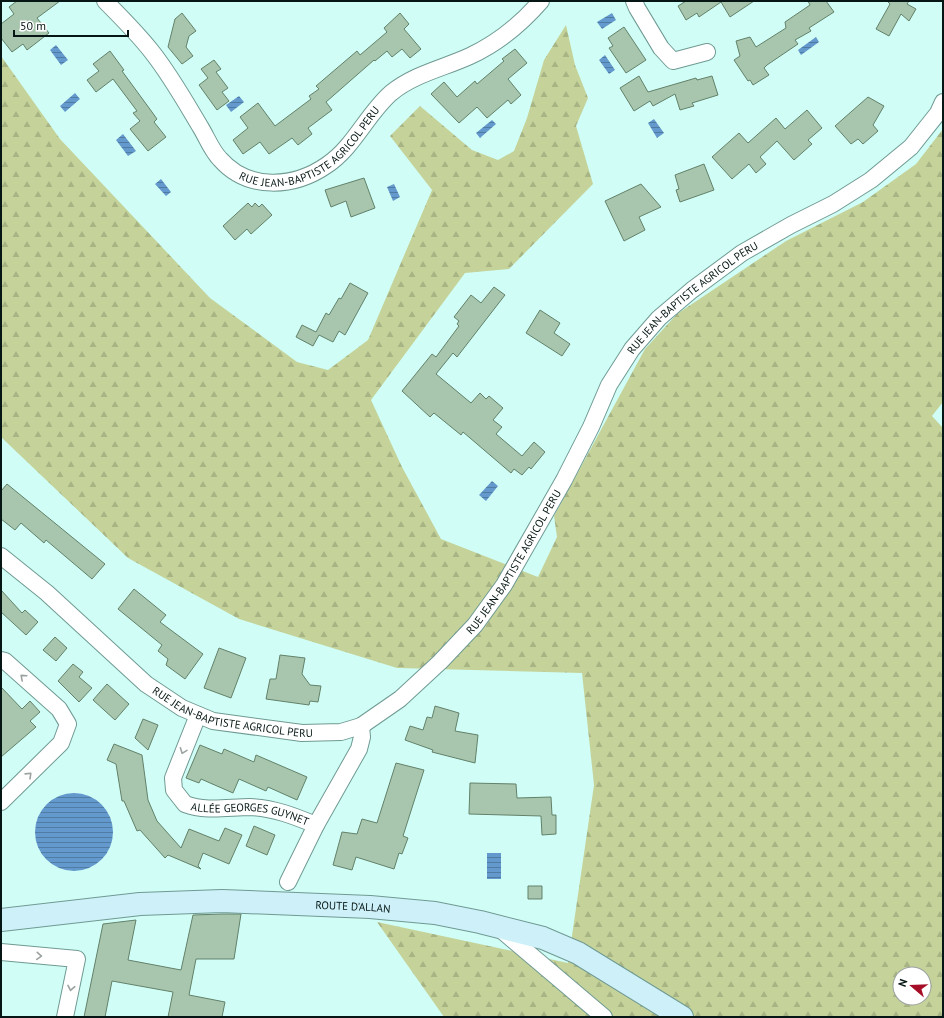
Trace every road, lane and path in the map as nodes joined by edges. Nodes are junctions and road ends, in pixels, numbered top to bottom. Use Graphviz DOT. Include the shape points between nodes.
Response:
graph roads {
  1 [pos="105,1"];
  2 [pos="542,1"];
  3 [pos="634,1"];
  4 [pos="707,52"];
  5 [pos="943,102"];
  6 [pos="1,556"];
  7 [pos="1,660"];
  8 [pos="198,715"];
  9 [pos="361,726"];
  10 [pos="1,802"];
  11 [pos="316,824"];
  12 [pos="288,882"];
  13 [pos="1,920"];
  14 [pos="498,927"];
  15 [pos="1,952"];
  16 [pos="65,1017"];
  17 [pos="604,1017"];
  18 [pos="682,1017"];
  1 -- 2 [label="street, RUE JEAN-BAPTISTE AGRICOL PERU" via="152,52 219,159 236,173 252,181 272,184 295,181 327,165 351,143 391,93 411,80 470,56 499,40"];
  3 -- 4 [label="street" via="661,48 673,61"];
  5 -- 9 [label="street, RUE JEAN-BAPTISTE AGRICOL PERU" via="938,113 911,147 871,180 833,204 742,253 659,318 632,349 609,385 564,480 504,585 475,625 400,699"];
  6 -- 8 [label="street, RUE JEAN-BAPTISTE AGRICOL PERU" via="47,593 146,684 182,708"];
  10 -- 7 [label="street, one-way" via="61,743 68,724 59,709"];
  8 -- 9 [label="street, RUE JEAN-BAPTISTE AGRICOL PERU" via="213,720 302,734 341,732"];
  8 -- 11 [label="street, ALLÉE GEORGES GUYNET, one-way" via="173,778 174,790 185,804 204,809 269,809"];
  9 -- 11 [label="street" via="359,749"];
  11 -- 12 [label="street"];
  13 -- 14 [label="street, ROUTE D'ALLAN" via="140,904 222,901 370,907 435,913"];
  14 -- 17 [label="street"];
  14 -- 18 [label="street, ROUTE D'ALLAN" via="543,938 578,953"];
  15 -- 16 [label="street, one-way" via="77,959"];
}
